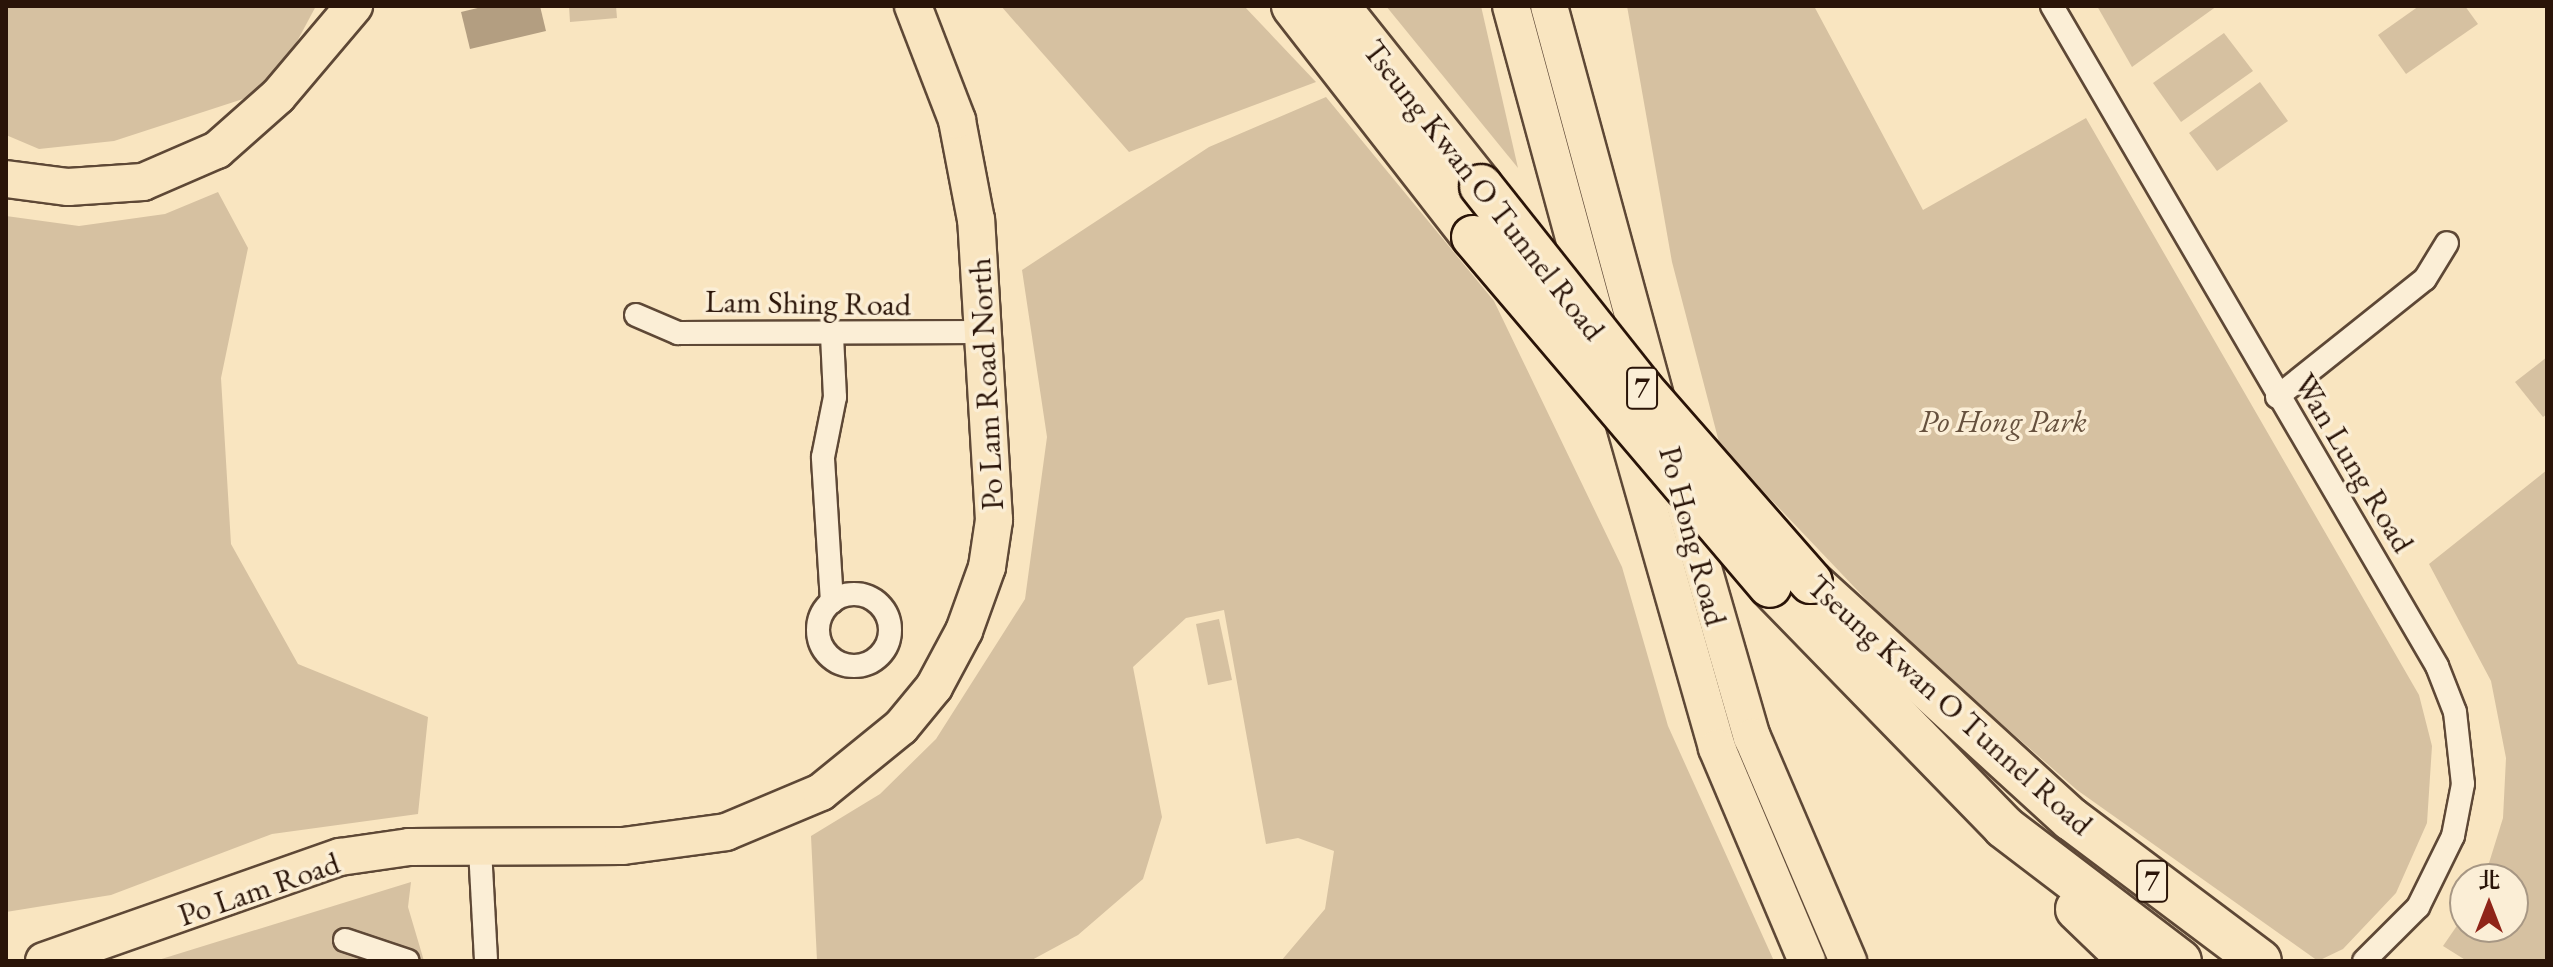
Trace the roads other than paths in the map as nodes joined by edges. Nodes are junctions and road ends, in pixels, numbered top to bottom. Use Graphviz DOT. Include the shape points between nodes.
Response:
graph roads {
  1 [pos="354,6"];
  2 [pos="913,6"];
  3 [pos="1293,6"];
  4 [pos="1338,6"];
  5 [pos="1511,6"];
  6 [pos="1549,6"];
  7 [pos="2052,6"];
  8 [pos="6,179"];
  9 [pos="2447,243"];
  10 [pos="636,315"];
  11 [pos="983,332"];
  12 [pos="832,336"];
  13 [pos="2277,397"];
  14 [pos="1798,593"];
  15 [pos="832,602"];
  16 [pos="2004,827"];
  17 [pos="480,849"];
  18 [pos="345,940"];
  19 [pos="44,961"];
  20 [pos="408,961"];
  21 [pos="486,961"];
  22 [pos="1807,961"];
  23 [pos="1848,961"];
  24 [pos="2131,961"];
  25 [pos="2180,961"];
  26 [pos="2260,961"];
  27 [pos="2364,961"];
  1 -- 8 [label="main road" via="278,96 217,150 143,182 68,187"];
  2 -- 11 [label="main road, Po Lam Road North" via="957,120 976,220"];
  3 -- 14 [label="highway, Tseung Kwan O Tunnel Road / 7, bridge" via="1473,237"];
  4 -- 14 [label="highway, Tseung Kwan O Tunnel Road / 7, bridge"];
  5 -- 22 [label="main road, Po Hong Road" via="1701,697"];
  6 -- 23 [label="main road, Po Hong Road" via="1731,673 1777,803"];
  7 -- 13 [label="street, Wan Lung Road"];
  9 -- 13 [label="street" via="2425,279"];
  10 -- 12 [label="street, Lam Shing Road" via="678,333"];
  11 -- 12 [label="street, Lam Shing Road"];
  11 -- 17 [label="main road, Po Lam Road North" via="994,457 987,567 934,687 901,727 821,792 726,832 649,844"];
  12 -- 15 [label="street" via="835,397 823,457"];
  13 -- 27 [label="street, Wan Lung Road" via="2437,666 2460,736 2460,811 2444,861 2418,907"];
  14 -- 16 [label="highway, Tseung Kwan O Tunnel Road / 7"];
  14 -- 26 [label="highway, Tseung Kwan O Tunnel Road / 7" via="2071,819"];
  16 -- 24 [label="highway"];
  16 -- 25 [label="highway, Tseung Kwan O Tunnel Road / 7"];
  17 -- 19 [label="main road, Po Lam Road" via="409,847 340,857"];
  17 -- 21 [label="street"];
  18 -- 20 [label="street"];
}
